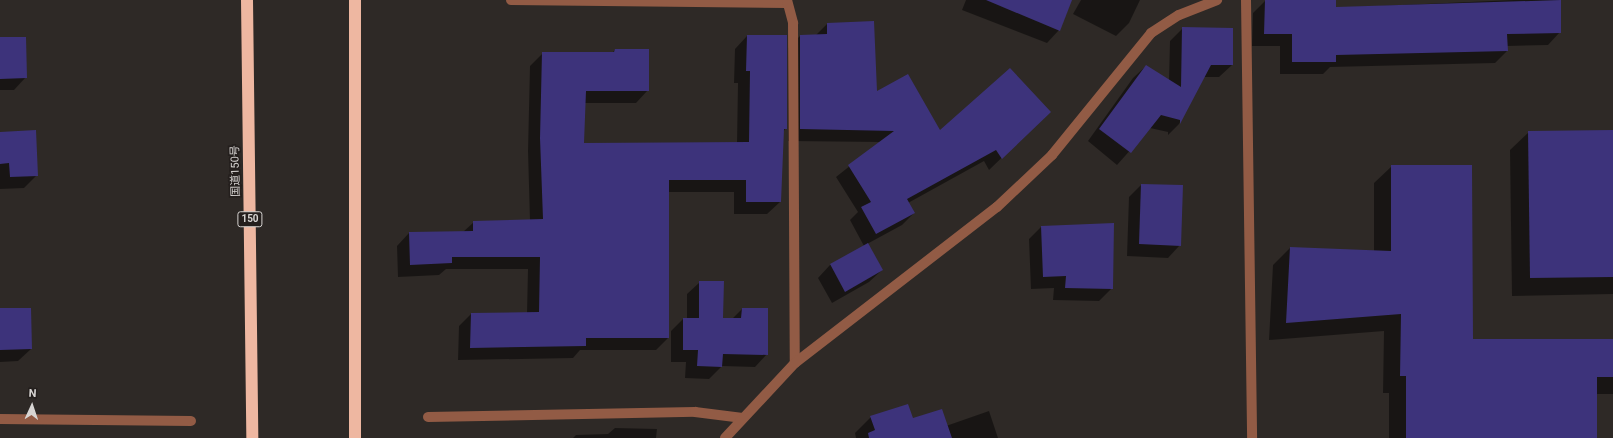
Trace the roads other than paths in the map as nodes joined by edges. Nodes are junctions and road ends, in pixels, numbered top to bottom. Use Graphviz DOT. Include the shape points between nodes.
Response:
graph roads {
  1 [pos="247,0"];
  2 [pos="355,0"];
  3 [pos="511,0"];
  4 [pos="533,0"];
  5 [pos="1217,0"];
  6 [pos="1246,0"];
  7 [pos="787,2"];
  8 [pos="795,363"];
  9 [pos="428,417"];
  10 [pos="744,418"];
  11 [pos="0,419"];
  12 [pos="191,421"];
  13 [pos="252,438"];
  14 [pos="355,438"];
  15 [pos="725,438"];
  16 [pos="1252,438"];
  1 -- 13 [label="highway, 国道150号 / 150"];
  2 -- 14 [label="highway"];
  3 -- 4 [label="street"];
  4 -- 7 [label="street"];
  5 -- 8 [label="street" via="1179,15 1151,33 1052,155 997,207"];
  6 -- 16 [label="street"];
  7 -- 8 [label="street" via="793,23"];
  8 -- 10 [label="street"];
  9 -- 10 [label="street" via="696,412"];
  10 -- 15 [label="street"];
  11 -- 12 [label="street"];
}
